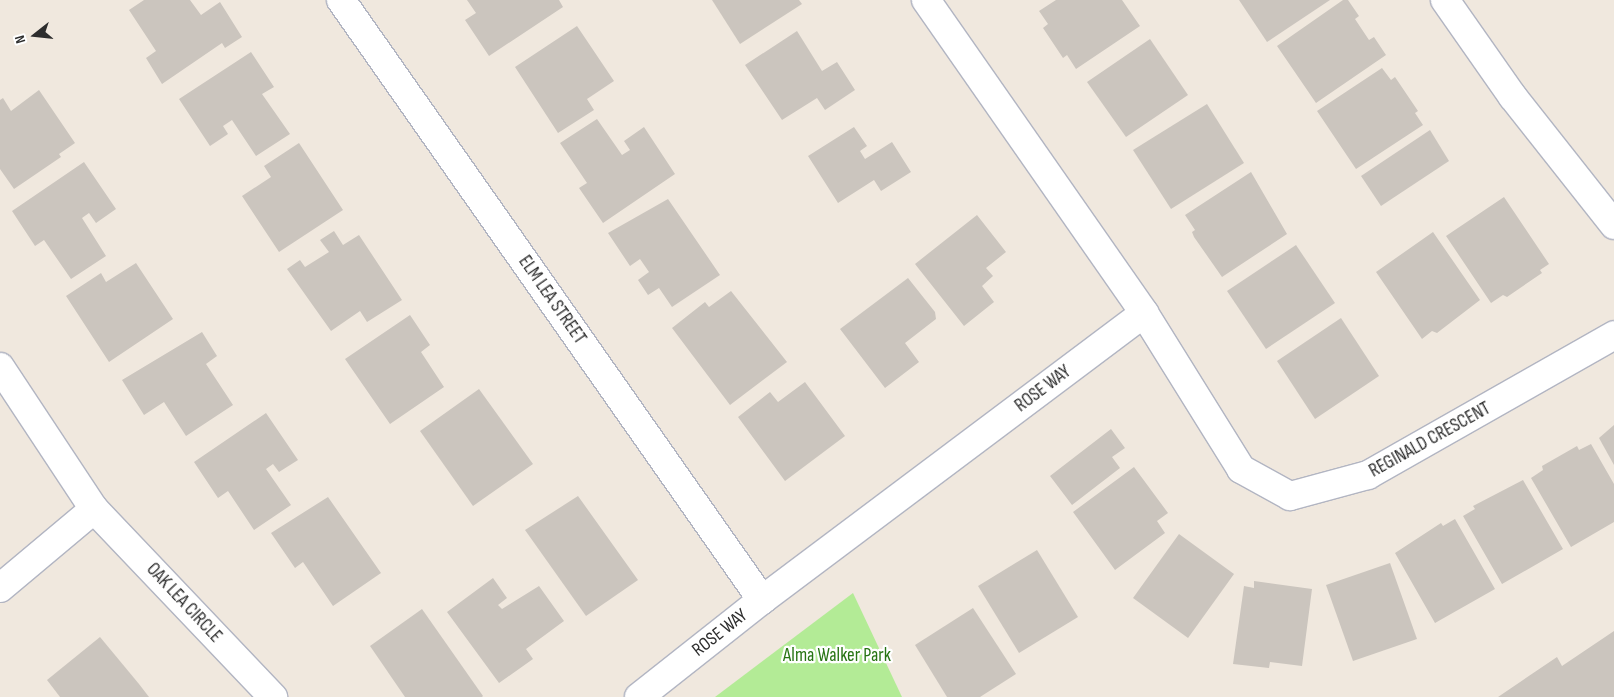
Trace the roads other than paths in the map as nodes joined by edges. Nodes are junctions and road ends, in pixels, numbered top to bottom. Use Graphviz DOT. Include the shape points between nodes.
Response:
graph roads {
  1 [pos="341,0"];
  2 [pos="926,0"];
  3 [pos="1445,0"];
  4 [pos="1614,225"];
  5 [pos="1144,313"];
  6 [pos="1614,336"];
  7 [pos="0,367"];
  8 [pos="94,509"];
  9 [pos="0,588"];
  10 [pos="762,600"];
  11 [pos="273,697"];
  12 [pos="639,697"];
  1 -- 10 [label="street, ELM LEA STREET"];
  2 -- 5 [label="street"];
  3 -- 4 [label="street" via="1513,98"];
  5 -- 6 [label="street, REGINALD CRESCENT" via="1241,469 1290,496 1368,475"];
  5 -- 10 [label="street, ROSE WAY"];
  7 -- 8 [label="street, OAK LEA CIRCLE"];
  8 -- 9 [label="street"];
  8 -- 11 [label="street, OAK LEA CIRCLE"];
  10 -- 12 [label="street, ROSE WAY"];
}
